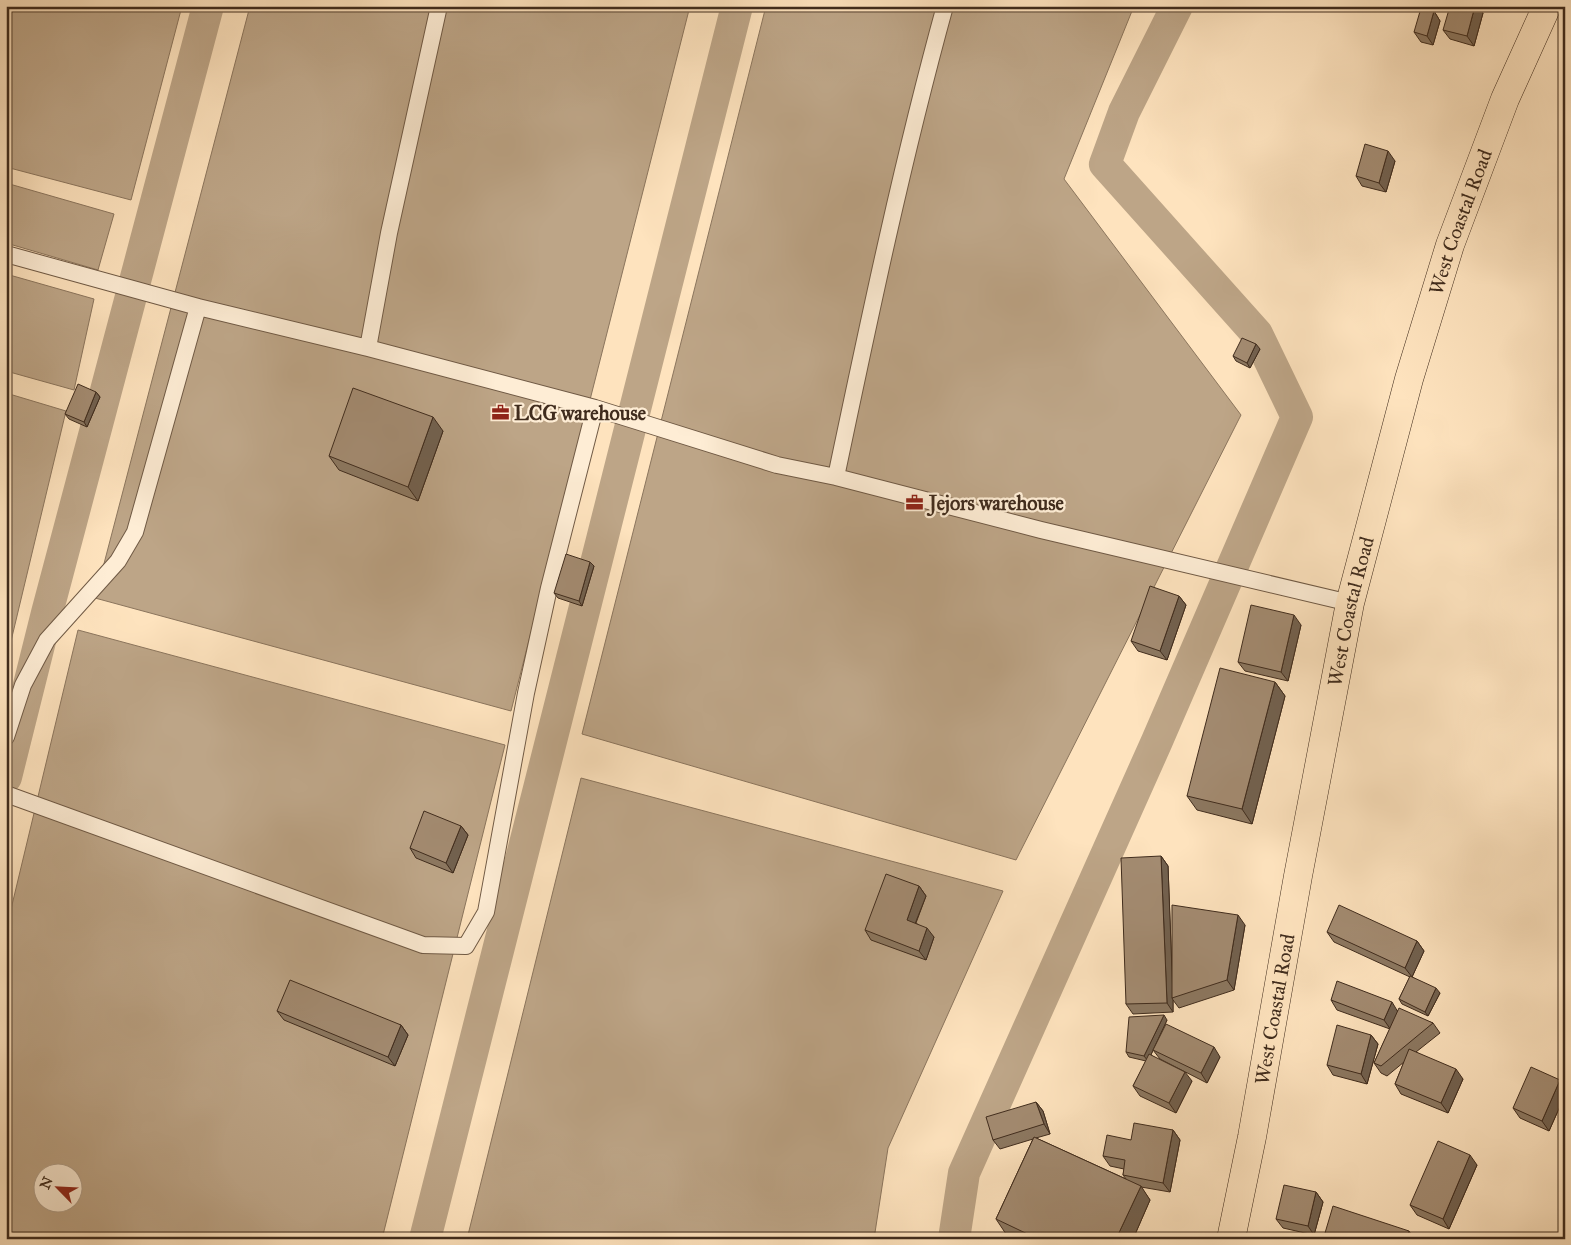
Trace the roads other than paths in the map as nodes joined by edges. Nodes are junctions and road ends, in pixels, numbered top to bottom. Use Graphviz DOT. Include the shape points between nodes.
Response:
graph roads {
  1 [pos="439,6"];
  2 [pos="945,6"];
  3 [pos="1547,6"];
  4 [pos="6,254"];
  5 [pos="198,307"];
  6 [pos="368,348"];
  7 [pos="595,408"];
  8 [pos="836,477"];
  9 [pos="1350,603"];
  10 [pos="6,736"];
  11 [pos="6,794"];
  12 [pos="1231,1239"];
  1 -- 6 [label="lane" via="389,233"];
  2 -- 8 [label="lane" via="910,138"];
  3 -- 9 [label="main road, West Coastal Road" via="1505,99 1450,245 1409,378"];
  4 -- 5 [label="lane"];
  5 -- 6 [label="lane"];
  5 -- 10 [label="lane" via="136,532 118,561 47,640 23,685"];
  6 -- 7 [label="lane"];
  7 -- 8 [label="lane" via="777,465"];
  7 -- 11 [label="lane" via="526,693 486,912 466,946 423,945"];
  8 -- 9 [label="lane" via="1041,530"];
  9 -- 12 [label="main road, West Coastal Road"];
}
